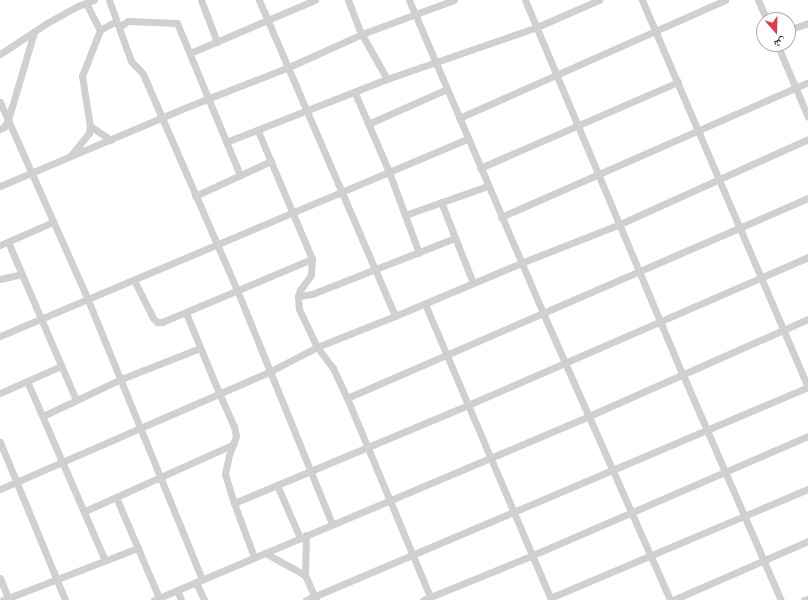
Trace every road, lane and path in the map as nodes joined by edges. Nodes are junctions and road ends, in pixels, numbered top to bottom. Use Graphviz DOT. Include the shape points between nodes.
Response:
graph roads {
  1 [pos="94,0"];
  2 [pos="109,0"];
  3 [pos="201,0"];
  4 [pos="259,0"];
  5 [pos="314,0"];
  6 [pos="348,0"];
  7 [pos="409,0"];
  8 [pos="454,0"];
  9 [pos="525,0"];
  10 [pos="599,0"];
  11 [pos="642,0"];
  12 [pos="725,0"];
  13 [pos="758,0"];
  14 [pos="76,3"];
  15 [pos="86,3"];
  16 [pos="763,12"];
  17 [pos="416,16"];
  18 [pos="268,21"];
  19 [pos="808,22"];
  20 [pos="119,23"];
  21 [pos="537,27"];
  22 [pos="796,27"];
  23 [pos="100,30"];
  24 [pos="655,31"];
  25 [pos="34,32"];
  26 [pos="362,34"];
  27 [pos="217,42"];
  28 [pos="780,52"];
  29 [pos="190,53"];
  30 [pos="0,54"];
  31 [pos="436,64"];
  32 [pos="289,67"];
  33 [pos="558,75"];
  34 [pos="387,79"];
  35 [pos="678,82"];
  36 [pos="808,82"];
  37 [pos="796,88"];
  38 [pos="447,89"];
  39 [pos="354,92"];
  40 [pos="208,99"];
  41 [pos="0,102"];
  42 [pos="306,110"];
  43 [pos="808,117"];
  44 [pos="161,118"];
  45 [pos="459,118"];
  46 [pos="8,120"];
  47 [pos="368,124"];
  48 [pos="579,125"];
  49 [pos="90,126"];
  50 [pos="0,129"];
  51 [pos="698,129"];
  52 [pos="258,130"];
  53 [pos="467,139"];
  54 [pos="808,139"];
  55 [pos="111,140"];
  56 [pos="226,142"];
  57 [pos="70,157"];
  58 [pos="271,161"];
  59 [pos="480,168"];
  60 [pos="389,172"];
  61 [pos="32,173"];
  62 [pos="599,174"];
  63 [pos="240,175"];
  64 [pos="718,178"];
  65 [pos="0,186"];
  66 [pos="488,186"];
  67 [pos="342,192"];
  68 [pos="195,196"];
  69 [pos="808,198"];
  70 [pos="441,202"];
  71 [pos="292,212"];
  72 [pos="406,215"];
  73 [pos="501,217"];
  74 [pos="53,222"];
  75 [pos="620,224"];
  76 [pos="740,228"];
  77 [pos="455,238"];
  78 [pos="8,242"];
  79 [pos="0,245"];
  80 [pos="216,245"];
  81 [pos="419,253"];
  82 [pos="808,257"];
  83 [pos="312,258"];
  84 [pos="522,263"];
  85 [pos="375,268"];
  86 [pos="640,270"];
  87 [pos="21,274"];
  88 [pos="761,277"];
  89 [pos="0,279"];
  90 [pos="134,280"];
  91 [pos="473,283"];
  92 [pos="237,290"];
  93 [pos="298,296"];
  94 [pos="88,300"];
  95 [pos="425,304"];
  96 [pos="186,313"];
  97 [pos="543,313"];
  98 [pos="395,316"];
  99 [pos="808,319"];
  100 [pos="40,320"];
  101 [pos="661,321"];
  102 [pos="783,330"];
  103 [pos="0,336"];
  104 [pos="317,346"];
  105 [pos="200,348"];
  106 [pos="447,354"];
  107 [pos="565,362"];
  108 [pos="61,366"];
  109 [pos="269,372"];
  110 [pos="683,375"];
  111 [pos="121,379"];
  112 [pos="27,381"];
  113 [pos="808,387"];
  114 [pos="0,393"];
  115 [pos="219,393"];
  116 [pos="347,398"];
  117 [pos="76,400"];
  118 [pos="468,405"];
  119 [pos="43,416"];
  120 [pos="589,416"];
  121 [pos="141,427"];
  122 [pos="708,430"];
  123 [pos="808,436"];
  124 [pos="0,442"];
  125 [pos="234,444"];
  126 [pos="367,447"];
  127 [pos="492,457"];
  128 [pos="62,462"];
  129 [pos="612,470"];
  130 [pos="310,471"];
  131 [pos="726,473"];
  132 [pos="160,477"];
  133 [pos="17,482"];
  134 [pos="277,485"];
  135 [pos="0,489"];
  136 [pos="808,489"];
  137 [pos="116,497"];
  138 [pos="390,500"];
  139 [pos="234,503"];
  140 [pos="85,511"];
  141 [pos="514,512"];
  142 [pos="632,512"];
  143 [pos="745,516"];
  144 [pos="332,524"];
  145 [pos="303,537"];
  146 [pos="808,540"];
  147 [pos="138,548"];
  148 [pos="265,553"];
  149 [pos="413,554"];
  150 [pos="533,555"];
  151 [pos="652,556"];
  152 [pos="254,557"];
  153 [pos="763,559"];
  154 [pos="105,560"];
  155 [pos="305,575"];
  156 [pos="0,578"];
  157 [pos="56,579"];
  158 [pos="199,581"];
  159 [pos="177,590"];
  160 [pos="430,596"];
  161 [pos="316,598"];
  162 [pos="808,598"];
  163 [pos="6,599"];
  164 [pos="156,599"];
  165 [pos="550,599"];
  166 [pos="65,600"];
  167 [pos="180,600"];
  168 [pos="204,600"];
  169 [pos="306,600"];
  170 [pos="423,600"];
  171 [pos="670,600"];
  172 [pos="674,600"];
  173 [pos="781,600"];
  174 [pos="804,600"];
  1 -- 15 [label="street"];
  2 -- 20 [label="street"];
  3 -- 27 [label="street"];
  4 -- 18 [label="street"];
  5 -- 18 [label="street"];
  6 -- 26 [label="street"];
  7 -- 17 [label="street"];
  8 -- 17 [label="street"];
  9 -- 21 [label="street"];
  10 -- 21 [label="street"];
  11 -- 24 [label="street"];
  12 -- 24 [label="street"];
  13 -- 16 [label="street"];
  14 -- 15 [label="street"];
  14 -- 25 [label="street"];
  15 -- 23 [label="street"];
  17 -- 26 [label="street"];
  17 -- 31 [label="street"];
  18 -- 27 [label="street"];
  18 -- 32 [label="street"];
  19 -- 22 [label="street"];
  20 -- 23 [label="street"];
  20 -- 29 [label="street" via="177,23"];
  20 -- 44 [label="street" via="131,61 143,74"];
  21 -- 31 [label="street"];
  21 -- 33 [label="street"];
  23 -- 49 [label="street" via="82,76"];
  24 -- 33 [label="street"];
  24 -- 35 [label="street"];
  25 -- 30 [label="street"];
  25 -- 46 [label="street"];
  26 -- 32 [label="street"];
  26 -- 34 [label="street"];
  27 -- 29 [label="street"];
  28 -- 37 [label="street"];
  29 -- 40 [label="street"];
  31 -- 34 [label="street"];
  31 -- 38 [label="street"];
  32 -- 40 [label="street"];
  32 -- 42 [label="street"];
  33 -- 45 [label="street"];
  33 -- 48 [label="street"];
  34 -- 39 [label="street"];
  35 -- 48 [label="street"];
  35 -- 51 [label="street"];
  36 -- 37 [label="street"];
  37 -- 43 [label="street"];
  37 -- 51 [label="street"];
  38 -- 45 [label="street"];
  38 -- 47 [label="street"];
  39 -- 42 [label="street"];
  39 -- 47 [label="street"];
  40 -- 44 [label="street"];
  40 -- 56 [label="street"];
  41 -- 46 [label="street"];
  42 -- 52 [label="street"];
  42 -- 67 [label="street"];
  44 -- 55 [label="street"];
  44 -- 68 [label="street"];
  45 -- 53 [label="street"];
  46 -- 50 [label="street"];
  46 -- 61 [label="street"];
  47 -- 60 [label="street"];
  48 -- 59 [label="street"];
  48 -- 62 [label="street"];
  49 -- 55 [label="street"];
  49 -- 57 [label="street" via="85,141"];
  51 -- 62 [label="street"];
  51 -- 64 [label="street"];
  52 -- 56 [label="street"];
  52 -- 58 [label="street"];
  53 -- 59 [label="street"];
  53 -- 60 [label="street"];
  54 -- 64 [label="street"];
  55 -- 57 [label="street"];
  56 -- 63 [label="street"];
  57 -- 61 [label="street"];
  58 -- 63 [label="street"];
  58 -- 71 [label="street"];
  59 -- 66 [label="street"];
  60 -- 67 [label="street"];
  60 -- 72 [label="street"];
  61 -- 65 [label="street"];
  61 -- 74 [label="street"];
  62 -- 73 [label="street"];
  62 -- 75 [label="street"];
  63 -- 68 [label="street"];
  64 -- 75 [label="street"];
  64 -- 76 [label="street"];
  66 -- 70 [label="street"];
  66 -- 73 [label="street"];
  67 -- 71 [label="street"];
  67 -- 85 [label="street"];
  68 -- 80 [label="street"];
  69 -- 76 [label="street"];
  70 -- 72 [label="street"];
  70 -- 77 [label="street"];
  71 -- 80 [label="street"];
  71 -- 83 [label="street"];
  72 -- 81 [label="street"];
  73 -- 84 [label="street"];
  74 -- 78 [label="street"];
  74 -- 94 [label="street"];
  75 -- 84 [label="street"];
  75 -- 86 [label="street"];
  76 -- 86 [label="street"];
  76 -- 88 [label="street"];
  77 -- 81 [label="street"];
  77 -- 91 [label="street"];
  78 -- 79 [label="street"];
  78 -- 87 [label="street"];
  80 -- 90 [label="street"];
  80 -- 92 [label="street"];
  81 -- 85 [label="street"];
  82 -- 88 [label="street"];
  83 -- 92 [label="street"];
  83 -- 93 [label="street" via="311,275"];
  84 -- 91 [label="street"];
  84 -- 97 [label="street"];
  85 -- 93 [label="street" via="312,294"];
  85 -- 98 [label="street"];
  86 -- 97 [label="street"];
  86 -- 101 [label="street"];
  87 -- 89 [label="street"];
  87 -- 100 [label="street"];
  88 -- 101 [label="street"];
  88 -- 102 [label="street"];
  90 -- 94 [label="street"];
  90 -- 96 [label="street" via="157,322"];
  91 -- 95 [label="street"];
  92 -- 96 [label="street"];
  92 -- 109 [label="street"];
  93 -- 104 [label="street" via="299,309"];
  94 -- 100 [label="street"];
  94 -- 111 [label="street"];
  95 -- 98 [label="street"];
  95 -- 106 [label="street"];
  96 -- 105 [label="street"];
  97 -- 106 [label="street"];
  97 -- 107 [label="street"];
  98 -- 104 [label="street"];
  99 -- 102 [label="street"];
  100 -- 103 [label="street"];
  100 -- 108 [label="street"];
  101 -- 107 [label="street"];
  101 -- 110 [label="street"];
  102 -- 110 [label="street"];
  102 -- 113 [label="street"];
  104 -- 109 [label="street"];
  104 -- 116 [label="street" via="333,368"];
  105 -- 111 [label="street"];
  105 -- 115 [label="street"];
  106 -- 116 [label="street"];
  106 -- 118 [label="street"];
  107 -- 118 [label="street"];
  107 -- 120 [label="street"];
  108 -- 112 [label="street"];
  108 -- 117 [label="street"];
  109 -- 115 [label="street"];
  109 -- 130 [label="street"];
  110 -- 120 [label="street"];
  110 -- 122 [label="street"];
  111 -- 117 [label="street"];
  111 -- 121 [label="street"];
  112 -- 114 [label="street"];
  112 -- 119 [label="street"];
  113 -- 122 [label="street"];
  115 -- 121 [label="street"];
  115 -- 125 [label="street" via="234,426"];
  116 -- 126 [label="street"];
  117 -- 119 [label="street"];
  118 -- 126 [label="street"];
  118 -- 127 [label="street"];
  119 -- 128 [label="street"];
  120 -- 127 [label="street"];
  120 -- 129 [label="street"];
  121 -- 128 [label="street"];
  121 -- 132 [label="street"];
  122 -- 129 [label="street"];
  122 -- 131 [label="street"];
  123 -- 131 [label="street"];
  124 -- 133 [label="street"];
  125 -- 132 [label="street"];
  125 -- 139 [label="street" via="225,474"];
  126 -- 130 [label="street"];
  126 -- 138 [label="street"];
  127 -- 138 [label="street"];
  127 -- 141 [label="street"];
  128 -- 133 [label="street"];
  128 -- 140 [label="street"];
  129 -- 141 [label="street"];
  129 -- 142 [label="street"];
  130 -- 134 [label="street"];
  130 -- 144 [label="street"];
  131 -- 142 [label="street"];
  131 -- 143 [label="street"];
  132 -- 137 [label="street"];
  132 -- 158 [label="street"];
  133 -- 135 [label="street"];
  133 -- 157 [label="street"];
  134 -- 139 [label="street"];
  134 -- 145 [label="street"];
  136 -- 143 [label="street"];
  137 -- 140 [label="street"];
  137 -- 147 [label="street"];
  138 -- 144 [label="street"];
  138 -- 149 [label="street"];
  139 -- 152 [label="street"];
  140 -- 154 [label="street"];
  141 -- 149 [label="street"];
  141 -- 150 [label="street"];
  142 -- 150 [label="street"];
  142 -- 151 [label="street"];
  143 -- 151 [label="street"];
  143 -- 153 [label="street"];
  144 -- 145 [label="street"];
  145 -- 148 [label="street"];
  145 -- 155 [label="street"];
  146 -- 153 [label="street"];
  147 -- 154 [label="street"];
  147 -- 164 [label="street"];
  148 -- 152 [label="street"];
  148 -- 155 [label="street"];
  149 -- 160 [label="street"];
  149 -- 161 [label="street"];
  150 -- 160 [label="street"];
  150 -- 165 [label="street"];
  151 -- 165 [label="street"];
  151 -- 171 [label="street"];
  152 -- 158 [label="street"];
  153 -- 172 [label="street"];
  153 -- 173 [label="street"];
  154 -- 157 [label="street"];
  155 -- 161 [label="street"];
  156 -- 163 [label="street"];
  157 -- 163 [label="street"];
  157 -- 166 [label="street"];
  158 -- 159 [label="street"];
  158 -- 168 [label="street"];
  159 -- 164 [label="street"];
  159 -- 167 [label="street"];
  160 -- 170 [label="street"];
  161 -- 169 [label="street"];
  162 -- 174 [label="street"];
}
